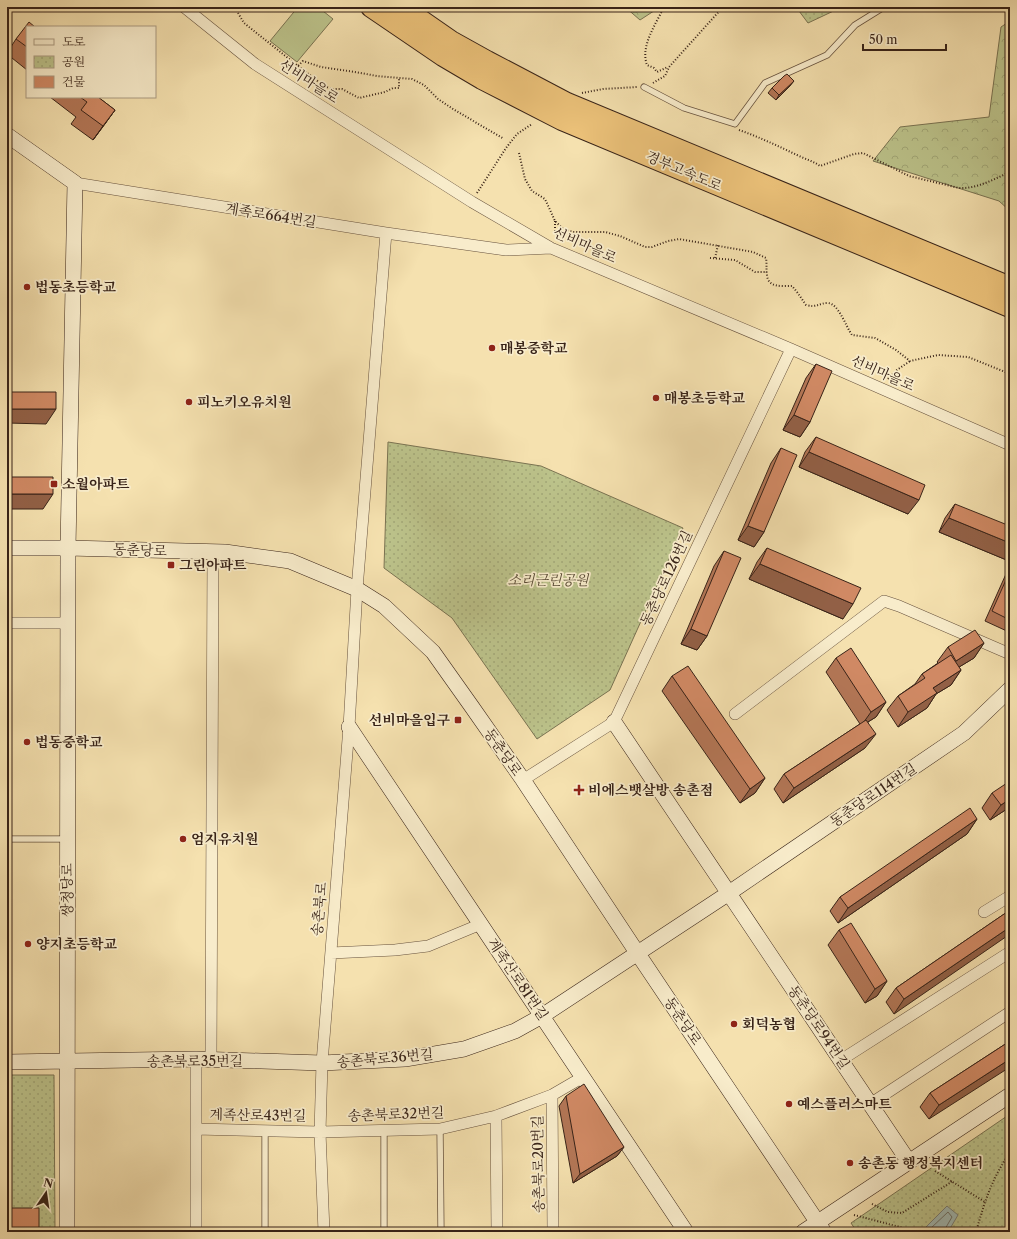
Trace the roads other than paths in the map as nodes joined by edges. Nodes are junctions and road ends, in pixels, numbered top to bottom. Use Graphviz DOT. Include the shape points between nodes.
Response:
graph roads {
  1 [pos="184,7"];
  2 [pos="371,7"];
  3 [pos="402,7"];
  4 [pos="884,7"];
  5 [pos="644,87"];
  6 [pos="7,135"];
  7 [pos="76,183"];
  8 [pos="386,233"];
  9 [pos="551,248"];
  10 [pos="1010,287"];
  11 [pos="1010,307"];
  12 [pos="791,350"];
  13 [pos="1010,446"];
  14 [pos="7,548"];
  15 [pos="68,548"];
  16 [pos="213,552"];
  17 [pos="357,589"];
  18 [pos="7,622"];
  19 [pos="68,623"];
  20 [pos="1010,654"];
  21 [pos="1010,689"];
  22 [pos="735,714"];
  23 [pos="614,722"];
  24 [pos="349,727"];
  25 [pos="523,780"];
  26 [pos="7,839"];
  27 [pos="68,839"];
  28 [pos="729,893"];
  29 [pos="1010,896"];
  30 [pos="984,912"];
  31 [pos="481,924"];
  32 [pos="1010,952"];
  33 [pos="331,953"];
  34 [pos="638,954"];
  35 [pos="1010,1012"];
  36 [pos="542,1016"];
  37 [pos="204,1060"];
  38 [pos="841,1060"];
  39 [pos="7,1062"];
  40 [pos="67,1062"];
  41 [pos="322,1063"];
  42 [pos="583,1077"];
  43 [pos="552,1095"];
  44 [pos="1008,1101"];
  45 [pos="870,1104"];
  46 [pos="496,1116"];
  47 [pos="196,1129"];
  48 [pos="440,1129"];
  49 [pos="265,1131"];
  50 [pos="384,1131"];
  51 [pos="320,1132"];
  52 [pos="909,1162"];
  53 [pos="821,1227"];
  54 [pos="683,1231"];
  55 [pos="67,1232"];
  56 [pos="196,1232"];
  57 [pos="265,1232"];
  58 [pos="324,1232"];
  59 [pos="384,1232"];
  60 [pos="441,1232"];
  61 [pos="497,1232"];
  62 [pos="553,1232"];
  63 [pos="803,1232"];
  1 -- 9 [label="street, 선비마을로" via="255,64 472,202"];
  2 -- 11 [label="highway, 경부고속도로" via="412,36 482,79 562,120"];
  3 -- 10 [label="highway, 경부고속도로" via="451,41 567,103"];
  4 -- 5 [label="lane" via="855,25 827,55 765,83 735,124 684,108"];
  6 -- 7 [label="main road, 계족로664번길"];
  7 -- 8 [label="street, 계족로664번길"];
  7 -- 15 [label="main road, 쌍청당로"];
  8 -- 9 [label="street, 계족로664번길" via="506,250"];
  8 -- 17 [label="street, 송촌북로"];
  9 -- 12 [label="street, 선비마을로"];
  12 -- 13 [label="street, 선비마을로"];
  12 -- 23 [label="street, 동춘당로126번길"];
  14 -- 15 [label="main road, 동춘당로"];
  15 -- 16 [label="main road, 동춘당로"];
  15 -- 19 [label="main road, 쌍청당로"];
  16 -- 17 [label="main road, 동춘당로" via="290,561"];
  16 -- 37 [label="street, 계족산로43번길"];
  17 -- 24 [label="street, 송촌북로"];
  17 -- 25 [label="main road, 동춘당로" via="384,606 433,652"];
  18 -- 19 [label="street"];
  19 -- 27 [label="main road, 쌍청당로"];
  20 -- 22 [label="street" via="884,601"];
  21 -- 28 [label="main road, 동춘당로114번길" via="964,733"];
  23 -- 25 [label="street"];
  23 -- 28 [label="main road"];
  24 -- 31 [label="main road, 계족산로81번길"];
  24 -- 33 [label="street, 송촌북로"];
  25 -- 34 [label="main road, 동춘당로"];
  26 -- 27 [label="lane"];
  27 -- 40 [label="main road, 쌍청당로"];
  28 -- 34 [label="main road, 동춘당로114번길"];
  28 -- 38 [label="main road, 동춘당로94번길"];
  29 -- 30 [label="street"];
  31 -- 33 [label="street" via="428,946"];
  31 -- 36 [label="main road, 계족산로81번길"];
  32 -- 38 [label="street"];
  33 -- 41 [label="street, 송촌북로"];
  34 -- 36 [label="main road, 송촌북로36번길"];
  34 -- 53 [label="main road, 동춘당로"];
  35 -- 45 [label="street"];
  36 -- 41 [label="main road, 송촌북로36번길" via="515,1031 464,1049 405,1059"];
  36 -- 42 [label="main road, 계족산로81번길"];
  37 -- 40 [label="main road, 송촌북로35번길"];
  37 -- 41 [label="main road, 송촌북로35번길"];
  37 -- 47 [label="street, 계족산로43번길"];
  38 -- 45 [label="main road, 동춘당로94번길"];
  39 -- 40 [label="main road, 송촌북로35번길"];
  40 -- 55 [label="main road, 쌍청당로"];
  41 -- 51 [label="street, 송촌북로"];
  42 -- 43 [label="street, 송촌북로32번길"];
  42 -- 54 [label="main road, 계족산로81번길"];
  43 -- 46 [label="street, 송촌북로32번길"];
  43 -- 62 [label="street, 송촌북로20번길"];
  44 -- 52 [label="main road"];
  45 -- 52 [label="main road, 동춘당로94번길"];
  46 -- 48 [label="street, 송촌북로32번길"];
  46 -- 61 [label="street"];
  47 -- 49 [label="street, 계족산로43번길"];
  47 -- 56 [label="street, 계족산로43번길"];
  48 -- 50 [label="street, 송촌북로32번길"];
  48 -- 60 [label="lane"];
  49 -- 51 [label="street, 계족산로43번길"];
  49 -- 57 [label="lane"];
  50 -- 51 [label="street, 송촌북로32번길"];
  50 -- 59 [label="lane"];
  51 -- 58 [label="street, 송촌북로"];
  52 -- 53 [label="main road" via="837,1209"];
  53 -- 63 [label="main road"];
}
